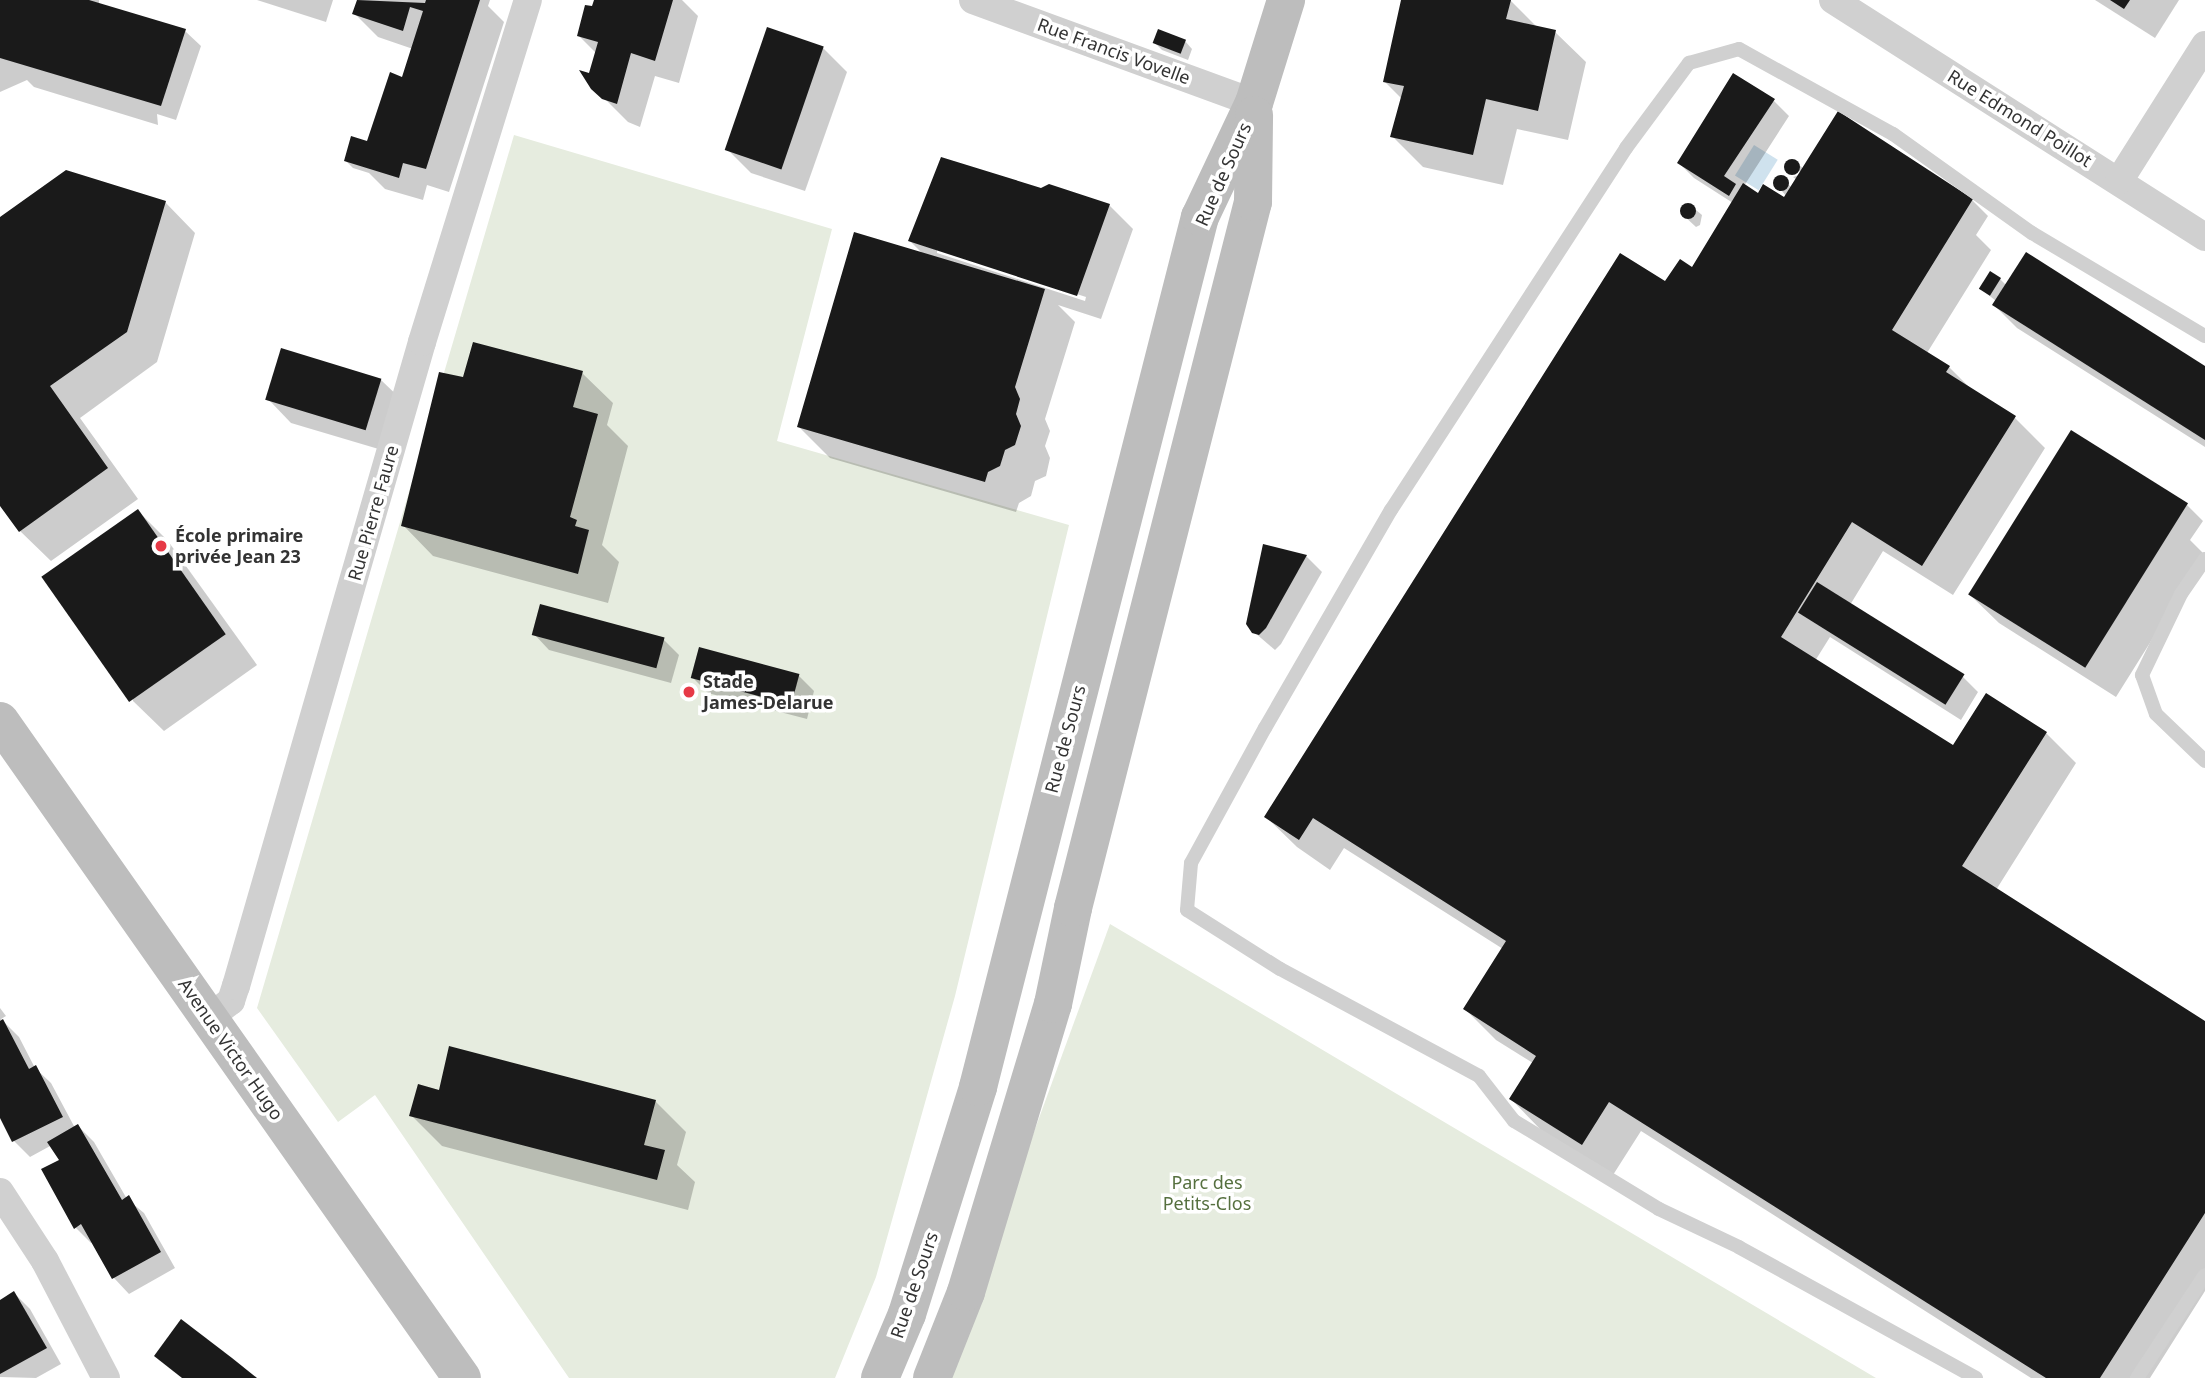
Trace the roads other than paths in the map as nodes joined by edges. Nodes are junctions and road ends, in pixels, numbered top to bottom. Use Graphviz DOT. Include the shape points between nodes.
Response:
graph roads {
  1 [pos="528,0"];
  2 [pos="973,0"];
  3 [pos="1286,0"];
  4 [pos="1833,0"];
  5 [pos="2205,45"];
  6 [pos="1254,103"];
  7 [pos="2119,181"];
  8 [pos="2205,237"];
  9 [pos="2205,336"];
  10 [pos="2205,559"];
  11 [pos="0,721"];
  12 [pos="2205,761"];
  13 [pos="209,1018"];
  14 [pos="0,1192"];
  15 [pos="2205,1275"];
  16 [pos="106,1378"];
  17 [pos="462,1378"];
  18 [pos="880,1378"];
  19 [pos="932,1378"];
  20 [pos="1976,1378"];
  21 [pos="2137,1378"];
  1 -- 13 [label="street, Rue Pierre Faure" via="418,355 236,986 231,1001"];
  2 -- 6 [label="street, Rue Francis Vovelle"];
  3 -- 6 [label="main road, Rue de Sours"];
  4 -- 7 [label="street, Rue Edmond Poillot"];
  5 -- 7 [label="street"];
  6 -- 18 [label="main road, Rue de Sours" via="1200,217 978,1087 907,1314"];
  6 -- 19 [label="main road, Rue de Sours" via="1252,202 1073,908 1053,1004 966,1292"];
  7 -- 8 [label="street, Rue Edmond Poillot"];
  9 -- 20 [label="lane" via="2032,233 1894,134 1739,49 1689,63 1626,148 1391,510 1191,863 1187,910 1280,969 1479,1076 1514,1121 1658,1209 1739,1247"];
  10 -- 12 [label="lane" via="2181,594 2142,675 2156,714"];
  11 -- 13 [label="main road, Avenue Victor Hugo"];
  13 -- 17 [label="main road, Avenue Victor Hugo"];
  14 -- 16 [label="street" via="45,1261"];
  15 -- 21 [label="lane"];
}
